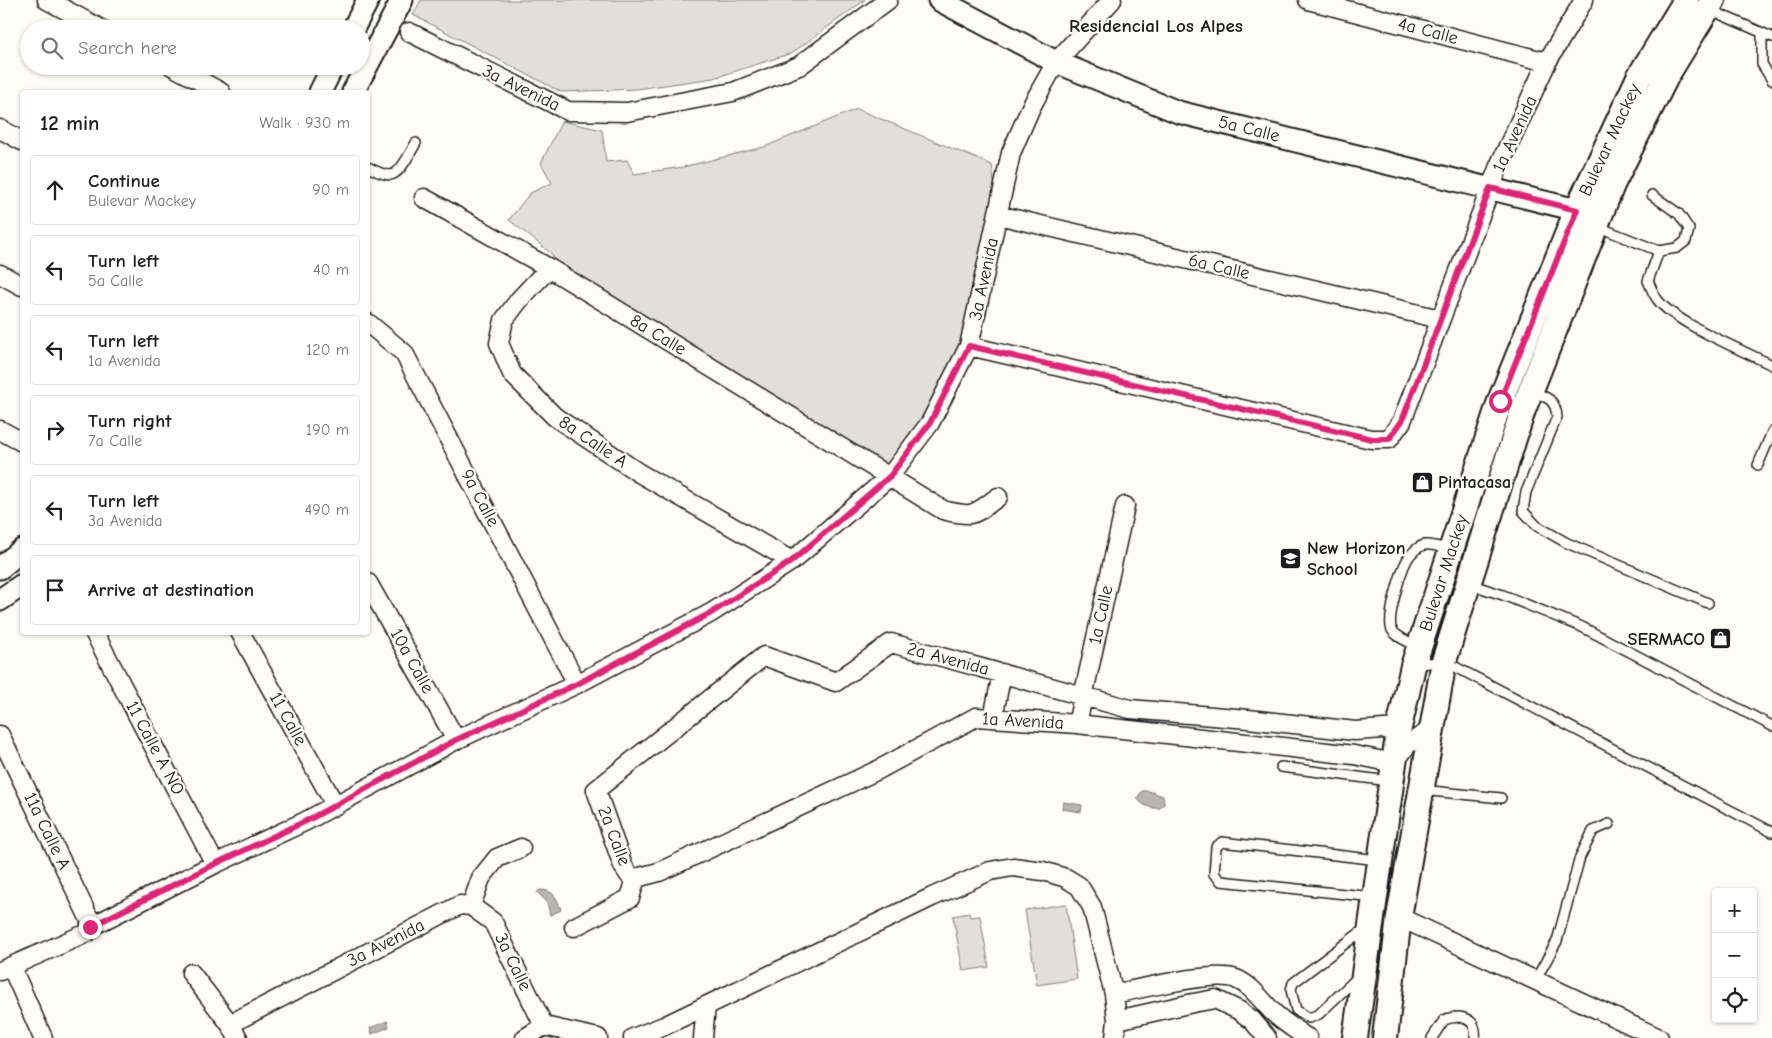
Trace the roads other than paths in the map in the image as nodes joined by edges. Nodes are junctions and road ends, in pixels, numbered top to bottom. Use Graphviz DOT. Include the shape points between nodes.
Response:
graph roads {
  1 [pos="47,0"];
  2 [pos="368,0"];
  3 [pos="402,0"];
  4 [pos="939,0"];
  5 [pos="1112,0"];
  6 [pos="1308,0"];
  7 [pos="1584,0"];
  8 [pos="1686,0"];
  9 [pos="885,2"];
  10 [pos="1332,3"];
  11 [pos="1710,4"];
  12 [pos="84,20"];
  13 [pos="358,20"];
  14 [pos="409,32"];
  15 [pos="1762,34"];
  16 [pos="1772,37"];
  17 [pos="370,60"];
  18 [pos="1056,62"];
  19 [pos="1548,62"];
  20 [pos="189,75"];
  21 [pos="328,75"];
  22 [pos="362,75"];
  23 [pos="1667,75"];
  24 [pos="1772,80"];
  25 [pos="217,90"];
  26 [pos="321,90"];
  27 [pos="354,90"];
  28 [pos="0,129"];
  29 [pos="20,140"];
  30 [pos="416,143"];
  31 [pos="370,168"];
  32 [pos="1490,188"];
  33 [pos="1652,195"];
  34 [pos="424,198"];
  35 [pos="1577,210"];
  36 [pos="998,215"];
  37 [pos="1595,226"];
  38 [pos="1659,251"];
  39 [pos="549,268"];
  40 [pos="0,274"];
  41 [pos="20,285"];
  42 [pos="1440,319"];
  43 [pos="370,325"];
  44 [pos="969,346"];
  45 [pos="1772,365"];
  46 [pos="1530,391"];
  47 [pos="0,430"];
  48 [pos="1772,432"];
  49 [pos="20,441"];
  50 [pos="1758,465"];
  51 [pos="890,476"];
  52 [pos="998,497"];
  53 [pos="1125,506"];
  54 [pos="1451,550"];
  55 [pos="20,552"];
  56 [pos="792,561"];
  57 [pos="0,568"];
  58 [pos="1468,584"];
  59 [pos="20,586"];
  60 [pos="370,587"];
  61 [pos="0,600"];
  62 [pos="1708,603"];
  63 [pos="96,635"];
  64 [pos="242,635"];
  65 [pos="1416,657"];
  66 [pos="1444,661"];
  67 [pos="1002,673"];
  68 [pos="577,684"];
  69 [pos="1083,695"];
  70 [pos="1141,710"];
  71 [pos="993,718"];
  72 [pos="1248,719"];
  73 [pos="1077,724"];
  74 [pos="1772,726"];
  75 [pos="1399,728"];
  76 [pos="1432,730"];
  77 [pos="1137,731"];
  78 [pos="0,735"];
  79 [pos="456,740"];
  80 [pos="1207,740"];
  81 [pos="5,759"];
  82 [pos="1281,767"];
  83 [pos="1393,772"];
  84 [pos="596,790"];
  85 [pos="1421,790"];
  86 [pos="1501,798"];
  87 [pos="335,805"];
  88 [pos="1609,824"];
  89 [pos="1772,832"];
  90 [pos="521,848"];
  91 [pos="1380,860"];
  92 [pos="215,864"];
  93 [pos="636,878"];
  94 [pos="1374,897"];
  95 [pos="472,906"];
  96 [pos="1399,917"];
  97 [pos="1370,925"];
  98 [pos="90,927"];
  99 [pos="574,927"];
  100 [pos="6,969"];
  101 [pos="1364,971"];
  102 [pos="191,973"];
  103 [pos="1535,981"];
  104 [pos="1114,994"];
  105 [pos="706,1006"];
  106 [pos="1118,1020"];
  107 [pos="544,1026"];
  108 [pos="234,1031"];
  109 [pos="670,1032"];
  110 [pos="42,1038"];
  111 [pos="525,1038"];
  112 [pos="598,1038"];
  113 [pos="633,1038"];
  114 [pos="703,1038"];
  115 [pos="1115,1038"];
  116 [pos="1267,1038"];
  117 [pos="1308,1038"];
  118 [pos="1352,1038"];
  119 [pos="1385,1038"];
  120 [pos="1432,1038"];
  121 [pos="1475,1038"];
  122 [pos="1659,1038"];
  1 -- 12 [label="street"];
  2 -- 13 [label="street"];
  3 -- 17 [label="street"];
  4 -- 18 [label="street, 5a Calle"];
  5 -- 18 [label="street, 3a Avenida"];
  6 -- 10 [label="street, 4a Calle"];
  7 -- 19 [label="street, 1a Avenida"];
  8 -- 35 [label="main road, Bulevar Mackey" via="1639,77"];
  9 -- 14 [label="street, 3a Avenida" via="799,66 733,92 628,112 568,111"];
  10 -- 19 [label="street, 4a Calle"];
  11 -- 15 [label="lane"];
  11 -- 23 [label="main road, Bulevar Mackey"];
  15 -- 16 [label="lane"];
  15 -- 24 [label="lane" via="1762,64"];
  18 -- 32 [label="street, 5a Calle" via="1178,112"];
  18 -- 36 [label="street, 3a Avenida" via="1011,153"];
  19 -- 32 [label="street, 1a Avenida"];
  20 -- 25 [label="street"];
  21 -- 26 [label="street"];
  22 -- 27 [label="street"];
  23 -- 35 [label="main road" via="1652,84 1645,93 1592,206 1586,211"];
  23 -- 37 [label="main road, Bulevar Mackey"];
  28 -- 29 [label="street"];
  30 -- 31 [label="lane" via="392,176"];
  32 -- 35 [label="street, 5a Calle"];
  32 -- 42 [label="street, 1a Avenida"];
  33 -- 38 [label="lane" via="1679,214 1689,229 1686,241 1677,248"];
  34 -- 39 [label="street, 8a Calle"];
  35 -- 54 [label="main road, Bulevar Mackey" via="1500,401"];
  36 -- 42 [label="street, 6a Calle"];
  36 -- 44 [label="street, 3a Avenida"];
  37 -- 38 [label="lane"];
  37 -- 46 [label="main road, Bulevar Mackey"];
  38 -- 45 [label="lane" via="1648,281 1657,299 1671,313 1695,327"];
  39 -- 51 [label="street, 8a Calle"];
  39 -- 56 [label="street, 8a Calle A" via="504,320 499,343 512,374 555,417 639,473"];
  40 -- 41 [label="street"];
  42 -- 44 [label="street, 1a Avenida" via="1402,421 1389,439 1372,439"];
  43 -- 68 [label="street, 9a Calle" via="404,353"];
  44 -- 51 [label="street, 3a Avenida" via="930,423"];
  46 -- 58 [label="main road, Bulevar Mackey"];
  46 -- 62 [label="lane" via="1553,402 1557,417 1526,492 1523,511 1537,526 1567,543"];
  47 -- 49 [label="street"];
  48 -- 50 [label="lane"];
  51 -- 52 [label="street, 8a Calle" via="944,510 962,515 974,514"];
  51 -- 56 [label="street, 3a Avenida"];
  53 -- 69 [label="street, 1a Calle"];
  54 -- 65 [label="main road, Bulevar Mackey"];
  54 -- 65 [label="lane" via="1424,545 1418,548 1408,558 1400,579 1390,615 1391,629"];
  55 -- 57 [label="street"];
  56 -- 68 [label="street, 3a Avenida" via="711,613"];
  58 -- 66 [label="main road, Bulevar Mackey"];
  58 -- 74 [label="lane" via="1582,627"];
  59 -- 61 [label="street"];
  60 -- 79 [label="street, 10a Calle"];
  63 -- 92 [label="street, 11 Calle A NO"];
  64 -- 87 [label="street, 11 Calle"];
  65 -- 66 [label="lane"];
  65 -- 75 [label="main road, Bulevar Mackey"];
  66 -- 76 [label="main road, Bulevar Mackey"];
  66 -- 89 [label="lane"];
  67 -- 69 [label="street, 2a Avenida"];
  67 -- 71 [label="street"];
  67 -- 84 [label="street, 2a Avenida" via="891,643 836,682 764,656"];
  68 -- 79 [label="street, 3a Avenida"];
  69 -- 70 [label="street, 2a Avenida"];
  69 -- 73 [label="street, 1a Calle"];
  70 -- 72 [label="street, 2a Avenida"];
  70 -- 77 [label="street"];
  71 -- 73 [label="street, 1a Avenida"];
  71 -- 93 [label="street, 1a Avenida" via="976,717 878,770 659,872"];
  72 -- 75 [label="street, 2a Avenida" via="1358,731"];
  72 -- 80 [label="street"];
  73 -- 77 [label="street, 1a Avenida"];
  75 -- 83 [label="main road, Bulevar Mackey"];
  76 -- 83 [label="street" via="1407,745"];
  76 -- 85 [label="main road, Bulevar Mackey"];
  77 -- 80 [label="street, 1a Avenida"];
  78 -- 81 [label="street, 11a Calle A"];
  79 -- 87 [label="street, 3a Avenida"];
  80 -- 83 [label="street, 1a Avenida" via="1354,756"];
  81 -- 98 [label="street, 11a Calle A" via="90,920"];
  82 -- 83 [label="lane"];
  83 -- 91 [label="main road, Bulevar Mackey"];
  84 -- 93 [label="street, 2a Calle" via="624,866 629,875"];
  85 -- 86 [label="lane"];
  85 -- 96 [label="main road, Bulevar Mackey"];
  87 -- 92 [label="street, 3a Avenida"];
  88 -- 103 [label="lane" via="1593,831 1580,857 1557,941"];
  90 -- 95 [label="street" via="496,858 481,878"];
  91 -- 94 [label="main road, Bulevar Mackey"];
  91 -- 94 [label="lane" via="1222,842 1216,847 1214,874 1222,881"];
  92 -- 98 [label="street, 3a Avenida"];
  93 -- 99 [label="street" via="630,898"];
  94 -- 97 [label="main road, Bulevar Mackey"];
  95 -- 107 [label="street, 3a Calle" via="493,922"];
  95 -- 108 [label="street, 3a Avenida" via="460,905"];
  96 -- 103 [label="street"];
  96 -- 119 [label="main road, Bulevar Mackey"];
  97 -- 101 [label="main road, Bulevar Mackey"];
  97 -- 101 [label="lane" via="1294,983 1291,990 1296,1010 1309,1018 1319,1014"];
  98 -- 100 [label="street, 3a Avenida" via="87,933"];
  100 -- 110 [label="street"];
  101 -- 118 [label="main road, Bulevar Mackey"];
  102 -- 108 [label="street"];
  103 -- 122 [label="street"];
  104 -- 105 [label="street" via="1092,907 1079,886 1043,871 1013,867 990,871 932,897"];
  104 -- 106 [label="street"];
  104 -- 117 [label="street" via="1223,975 1248,985 1277,1016"];
  105 -- 109 [label="street"];
  105 -- 114 [label="street"];
  106 -- 115 [label="street"];
  106 -- 116 [label="street" via="1215,1000 1240,1011"];
  107 -- 111 [label="street"];
  107 -- 112 [label="street"];
  109 -- 113 [label="street"];
  120 -- 121 [label="lane" via="1444,1020 1458,1016 1474,1025"];
}
